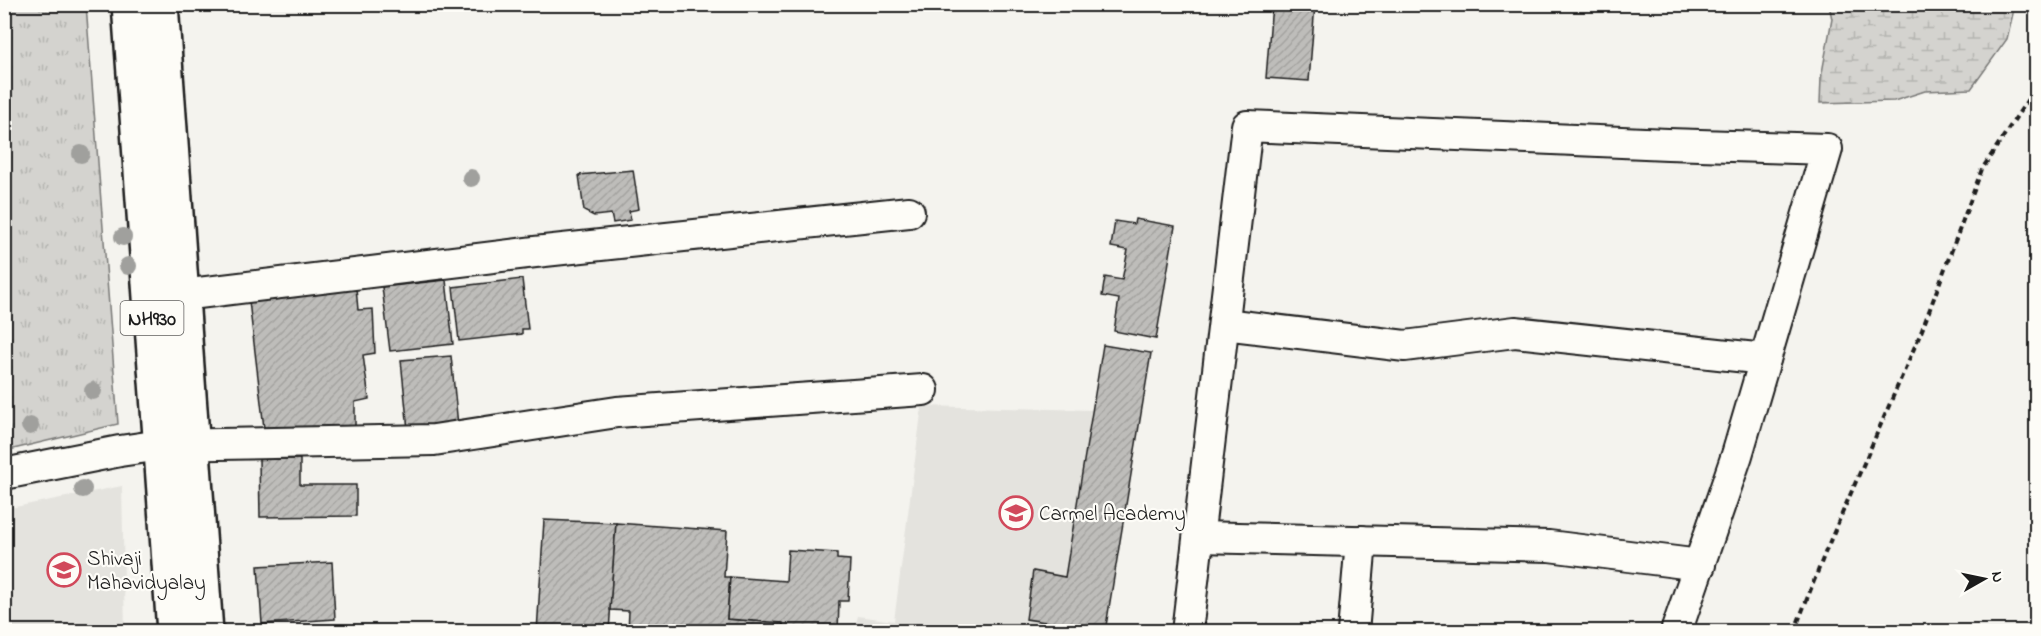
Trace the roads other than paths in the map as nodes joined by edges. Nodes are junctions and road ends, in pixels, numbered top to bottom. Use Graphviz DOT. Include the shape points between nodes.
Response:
graph roads {
  1 [pos="129,4"];
  2 [pos="161,4"];
  3 [pos="909,212"];
  4 [pos="182,295"];
  5 [pos="1224,324"];
  6 [pos="1765,358"];
  7 [pos="923,390"];
  8 [pos="177,444"];
  9 [pos="4,474"];
  10 [pos="1199,537"];
  11 [pos="1361,541"];
  12 [pos="1700,565"];
  13 [pos="174,632"];
  14 [pos="206,632"];
  15 [pos="1187,632"];
  16 [pos="1353,632"];
  17 [pos="1676,632"];
  1 -- 8 [label="highway, NH930"];
  2 -- 4 [label="highway, NH930"];
  3 -- 4 [label="street"];
  4 -- 8 [label="highway, NH930"];
  5 -- 6 [label="street" via="1405,346 1515,332"];
  5 -- 6 [label="street" via="1247,126 1827,148"];
  5 -- 10 [label="street"];
  6 -- 12 [label="street"];
  7 -- 8 [label="street" via="617,412 434,440"];
  8 -- 9 [label="street"];
  8 -- 13 [label="highway, NH930"];
  8 -- 14 [label="highway, NH930"];
  10 -- 11 [label="street"];
  10 -- 15 [label="street"];
  11 -- 12 [label="street" via="1549,546"];
  11 -- 16 [label="street"];
  12 -- 17 [label="street"];
}
